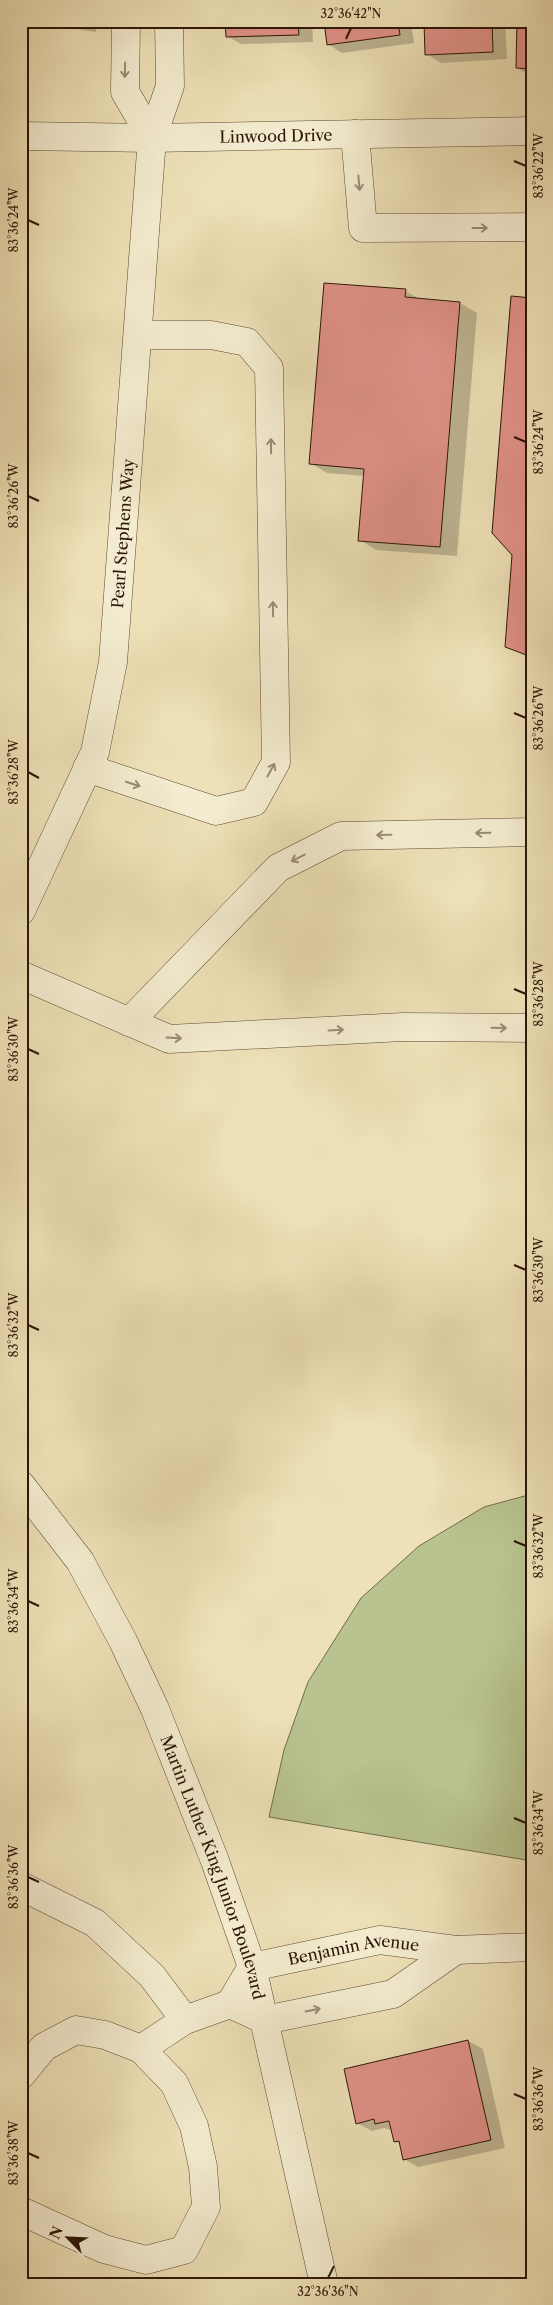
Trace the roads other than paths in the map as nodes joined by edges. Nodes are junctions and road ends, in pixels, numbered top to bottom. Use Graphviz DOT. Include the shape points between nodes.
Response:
graph roads {
  1 [pos="126,21"];
  2 [pos="169,21"];
  3 [pos="532,131"];
  4 [pos="355,134"];
  5 [pos="21,136"];
  6 [pos="152,138"];
  7 [pos="532,227"];
  8 [pos="138,334"];
  9 [pos="87,768"];
  10 [pos="532,832"];
  11 [pos="21,911"];
  12 [pos="21,975"];
  13 [pos="129,1022"];
  14 [pos="532,1028"];
  15 [pos="21,1485"];
  16 [pos="21,1886"];
  17 [pos="532,1947"];
  18 [pos="456,1950"];
  19 [pos="252,1967"];
  20 [pos="230,2004"];
  21 [pos="184,2020"];
  22 [pos="265,2020"];
  23 [pos="141,2049"];
  24 [pos="21,2075"];
  25 [pos="21,2211"];
  26 [pos="324,2284"];
  1 -- 6 [label="street, one-way" via="125,92"];
  2 -- 6 [label="street, Pearl Stephens Way" via="170,86"];
  3 -- 4 [label="street, Linwood Drive"];
  4 -- 6 [label="street, Linwood Drive"];
  4 -- 7 [label="street, one-way" via="363,228"];
  5 -- 6 [label="street, Linwood Drive"];
  6 -- 8 [label="street, Pearl Stephens Way"];
  8 -- 9 [label="street, Pearl Stephens Way" via="113,662 95,752"];
  9 -- 8 [label="street, one-way" via="216,811 254,802 276,762 269,368 247,342 211,336"];
  9 -- 11 [label="street, Pearl Stephens Way"];
  10 -- 13 [label="street, one-way" via="341,836 278,868"];
  12 -- 13 [label="street"];
  13 -- 14 [label="street, one-way" via="170,1039 403,1027"];
  15 -- 19 [label="street, Martin Luther King Junior Boulevard" via="80,1561 123,1641 186,1783"];
  16 -- 21 [label="street" via="95,1923 152,1976"];
  17 -- 18 [label="street, Benjamin Avenue"];
  18 -- 19 [label="street, Benjamin Avenue" via="380,1940"];
  22 -- 18 [label="street, Benjamin Avenue, one-way" via="393,1994"];
  19 -- 20 [label="street"];
  19 -- 22 [label="street, Martin Luther King Junior Boulevard"];
  20 -- 21 [label="street"];
  20 -- 22 [label="street"];
  21 -- 23 [label="street"];
  22 -- 26 [label="street, Martin Luther King Junior Boulevard"];
  23 -- 24 [label="street" via="105,2035 76,2030 44,2046"];
  23 -- 25 [label="street" via="174,2083 194,2126 203,2167 206,2207 184,2250 146,2260 104,2249"];
}
